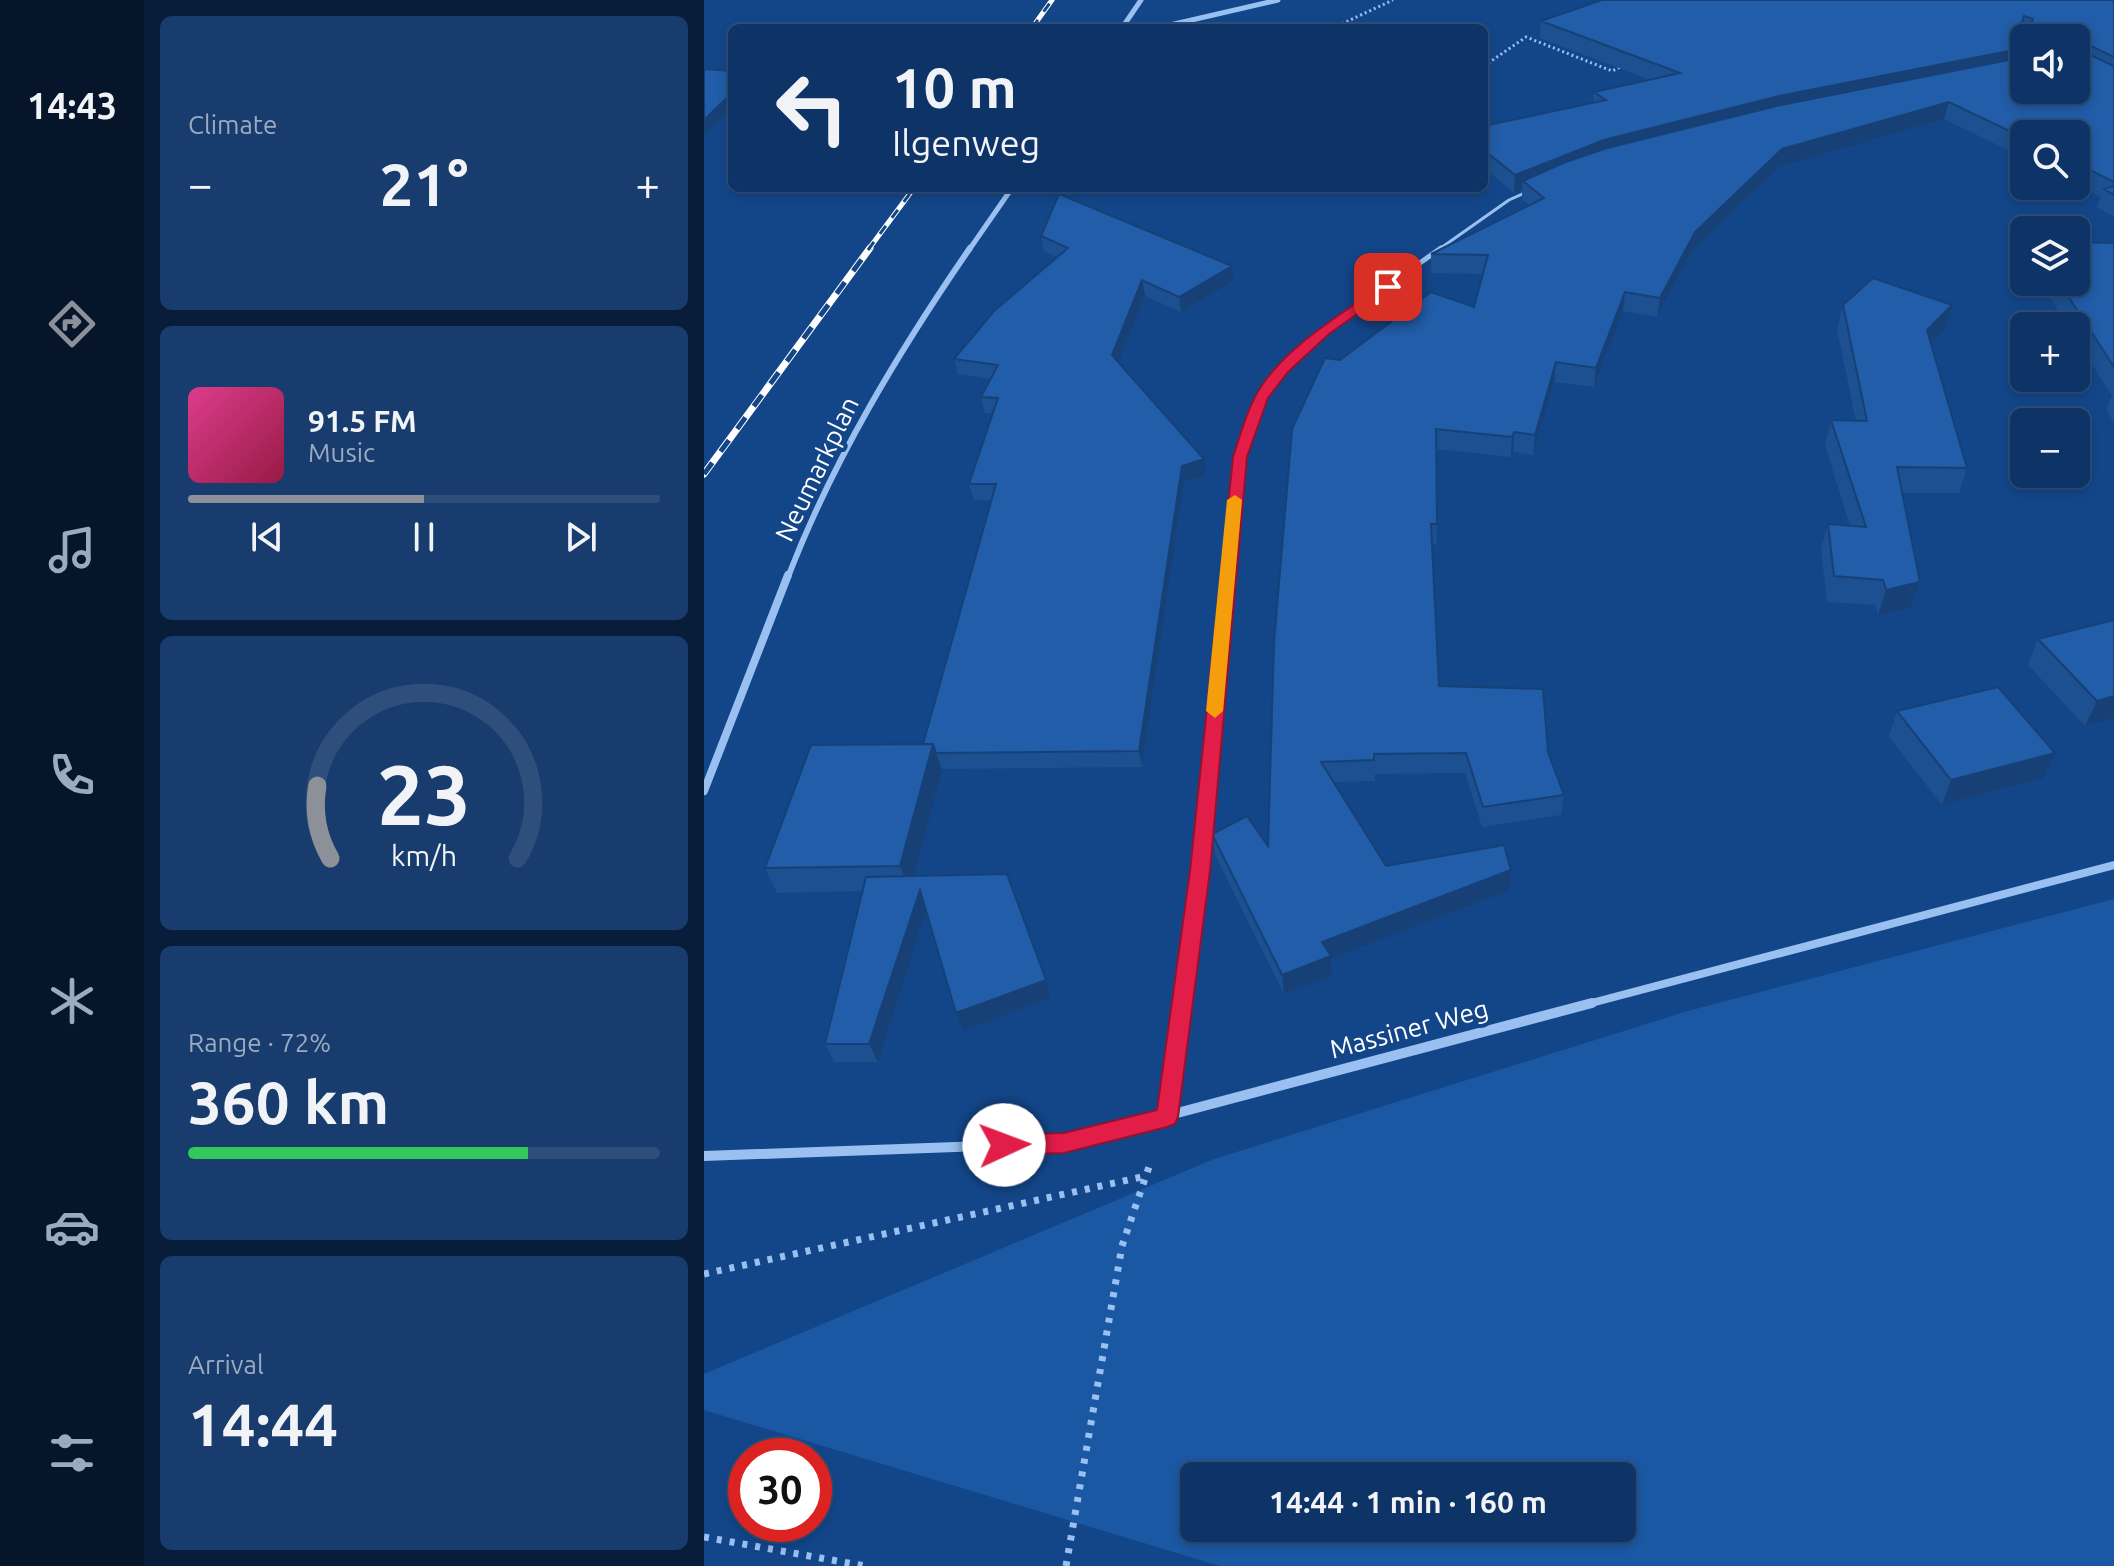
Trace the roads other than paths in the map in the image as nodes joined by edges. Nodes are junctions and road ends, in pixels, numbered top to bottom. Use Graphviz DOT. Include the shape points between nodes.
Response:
graph roads {
  1 [pos="1141,0"];
  2 [pos="1278,0"];
  3 [pos="1125,24"];
  4 [pos="1174,24"];
  5 [pos="1534,189"];
  6 [pos="1009,192"];
  7 [pos="704,791"];
  8 [pos="2114,865"];
  9 [pos="1167,1117"];
  10 [pos="704,1156"];
  1 -- 3 [label="street"];
  2 -- 4 [label="street"];
  5 -- 9 [label="lane" via="1509,200 1324,331 1261,398 1240,457 1200,871"];
  6 -- 7 [label="street, Neumarkplan" via="915,328 815,507"];
  8 -- 9 [label="street, Massiner Weg"];
  9 -- 10 [label="street, Massiner Weg" via="1064,1143"];
}
